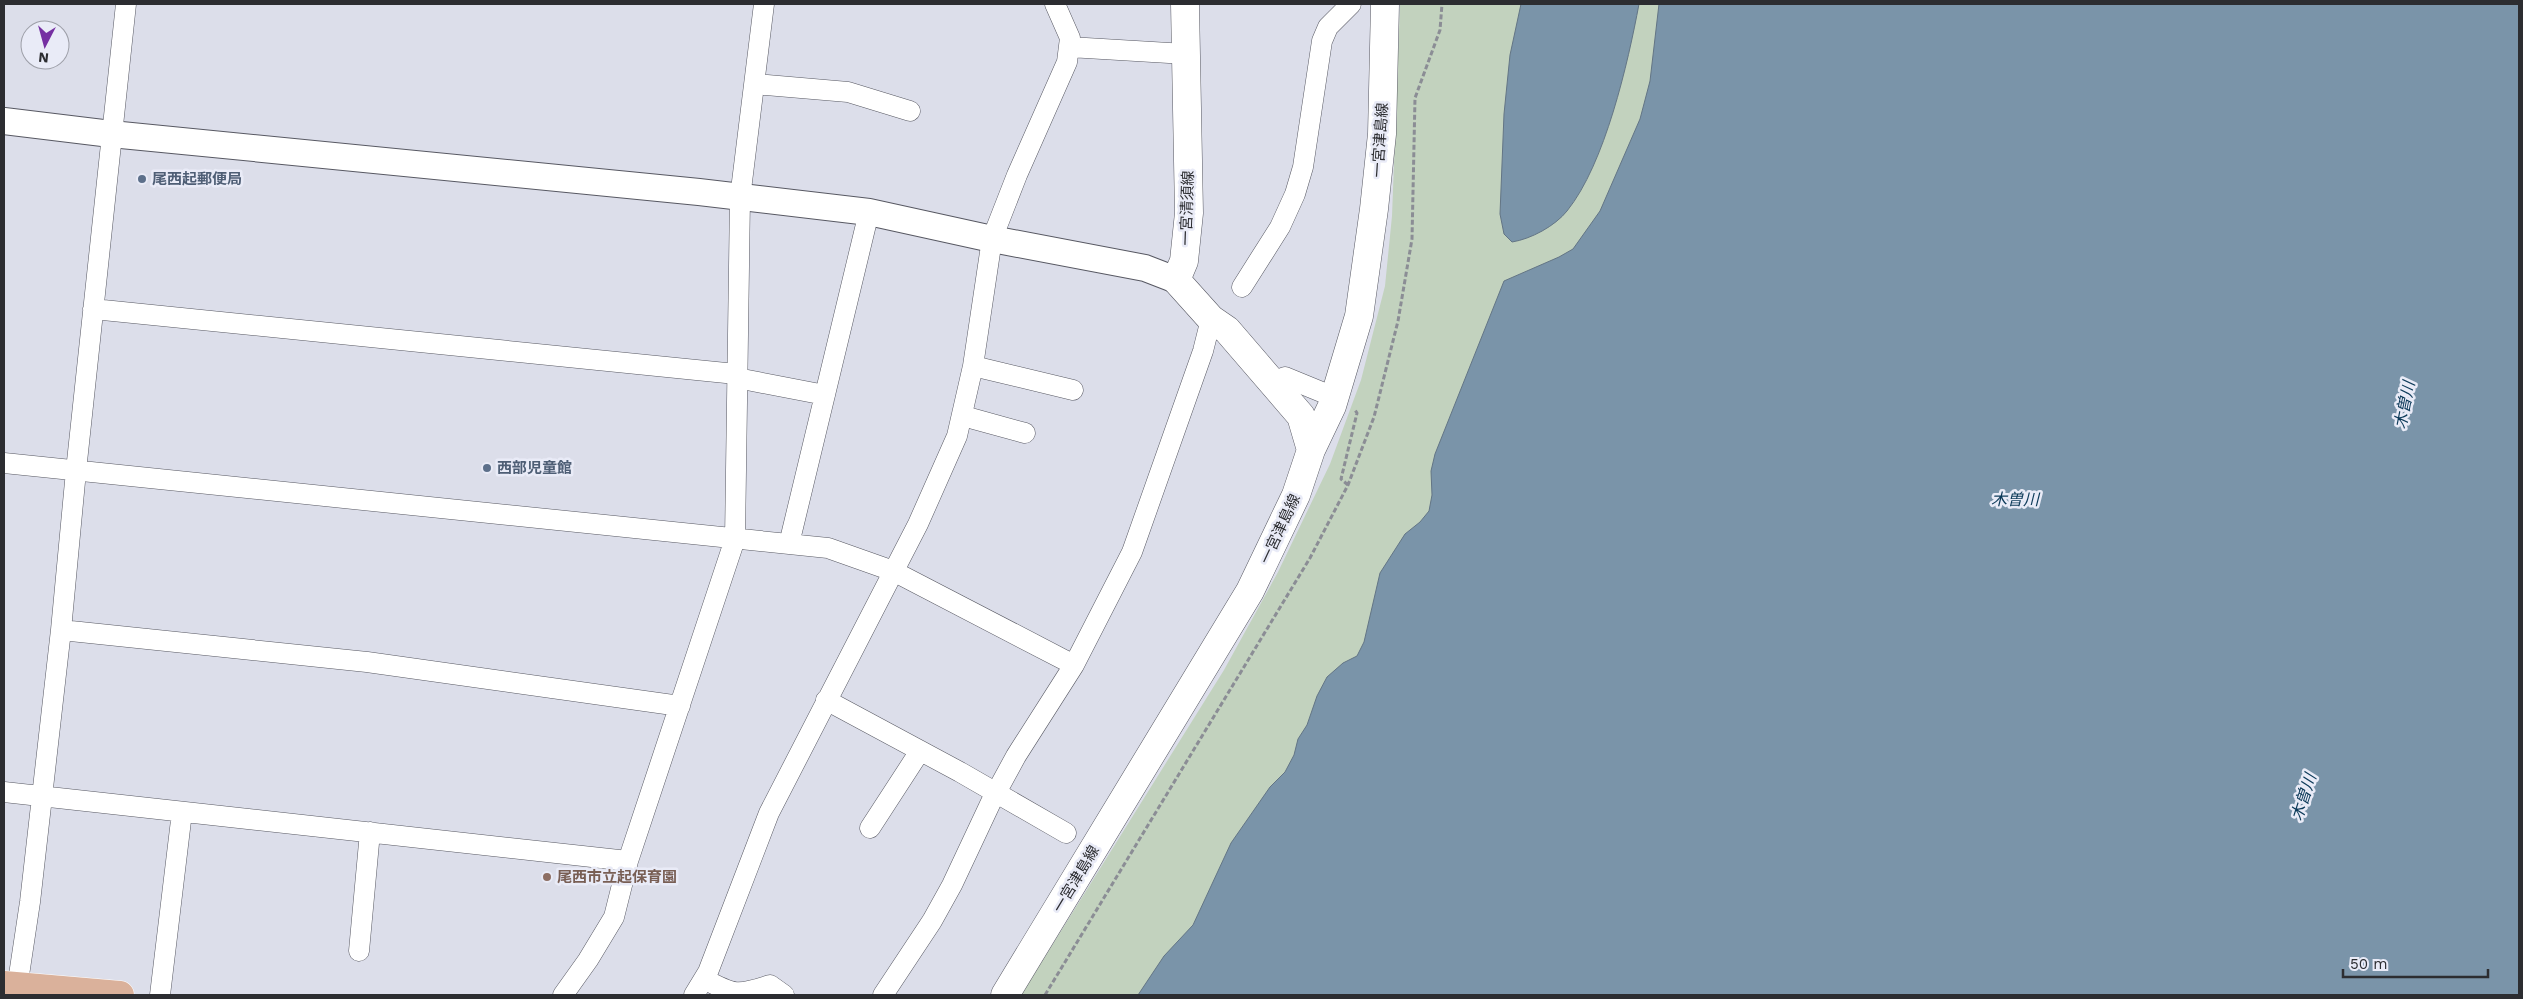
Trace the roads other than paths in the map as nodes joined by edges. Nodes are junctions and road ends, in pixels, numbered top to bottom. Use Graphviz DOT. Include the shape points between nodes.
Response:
graph roads {
  1 [pos="126,4"];
  2 [pos="764,4"];
  3 [pos="1055,4"];
  4 [pos="1185,4"];
  5 [pos="1351,4"];
  6 [pos="1385,4"];
  7 [pos="1069,47"];
  8 [pos="1186,54"];
  9 [pos="755,84"];
  10 [pos="910,111"];
  11 [pos="4,121"];
  12 [pos="111,134"];
  13 [pos="740,198"];
  14 [pos="869,212"];
  15 [pos="992,239"];
  16 [pos="1176,280"];
  17 [pos="1242,287"];
  18 [pos="92,309"];
  19 [pos="1211,319"];
  20 [pos="972,366"];
  21 [pos="737,376"];
  22 [pos="1272,382"];
  23 [pos="1073,390"];
  24 [pos="1324,393"];
  25 [pos="825,395"];
  26 [pos="963,416"];
  27 [pos="1025,433"];
  28 [pos="1311,450"];
  29 [pos="4,463"];
  30 [pos="76,471"];
  31 [pos="735,539"];
  32 [pos="789,544"];
  33 [pos="893,570"];
  34 [pos="61,630"];
  35 [pos="1074,665"];
  36 [pos="826,700"];
  37 [pos="680,706"];
  38 [pos="920,751"];
  39 [pos="4,792"];
  40 [pos="995,794"];
  41 [pos="40,797"];
  42 [pos="182,812"];
  43 [pos="870,828"];
  44 [pos="370,832"];
  45 [pos="1066,833"];
  46 [pos="628,860"];
  47 [pos="359,952"];
  48 [pos="10,987"];
  49 [pos="699,987"];
  50 [pos="776,993"];
  51 [pos="120,995"];
  52 [pos="160,995"];
  53 [pos="562,995"];
  54 [pos="883,995"];
  55 [pos="1006,995"];
  1 -- 12 [label="street"];
  2 -- 9 [label="street"];
  3 -- 7 [label="street" via="1070,38"];
  4 -- 8 [label="main road, 一宮清須線"];
  5 -- 17 [label="street" via="1328,27 1322,42 1303,167 1295,194 1280,227"];
  6 -- 28 [label="main road, 一宮津島線" via="1382,134 1359,316 1332,406"];
  7 -- 8 [label="street"];
  7 -- 15 [label="street" via="1058,87 1017,175"];
  8 -- 16 [label="main road, 一宮清須線" via="1189,213 1184,261"];
  9 -- 10 [label="street" via="848,92"];
  9 -- 13 [label="street"];
  11 -- 12 [label="street"];
  12 -- 13 [label="street"];
  12 -- 18 [label="street"];
  13 -- 14 [label="street"];
  13 -- 21 [label="street"];
  14 -- 15 [label="street"];
  14 -- 25 [label="street"];
  15 -- 16 [label="street" via="1145,268"];
  15 -- 20 [label="street"];
  16 -- 19 [label="main road"];
  18 -- 21 [label="street"];
  18 -- 30 [label="street"];
  19 -- 22 [label="main road" via="1227,330"];
  19 -- 35 [label="street" via="1203,351 1132,552"];
  20 -- 23 [label="street"];
  20 -- 26 [label="street"];
  21 -- 25 [label="street"];
  21 -- 31 [label="street"];
  22 -- 24 [label="street" via="1285,377"];
  22 -- 28 [label="main road" via="1301,416"];
  25 -- 32 [label="street"];
  26 -- 27 [label="street"];
  26 -- 33 [label="street" via="943,468"];
  28 -- 55 [label="main road, 一宮津島線" via="1296,496 1250,591"];
  29 -- 30 [label="street"];
  30 -- 31 [label="street"];
  30 -- 34 [label="street"];
  31 -- 32 [label="street"];
  31 -- 37 [label="street"];
  32 -- 33 [label="street" via="828,548"];
  33 -- 35 [label="street"];
  33 -- 36 [label="street"];
  34 -- 37 [label="street" via="367,662"];
  34 -- 41 [label="street"];
  35 -- 40 [label="street"];
  36 -- 38 [label="street"];
  36 -- 49 [label="street" via="769,813"];
  37 -- 46 [label="street"];
  38 -- 40 [label="street"];
  38 -- 43 [label="street"];
  39 -- 41 [label="street"];
  40 -- 45 [label="street"];
  40 -- 54 [label="street" via="936,914"];
  41 -- 42 [label="street"];
  41 -- 48 [label="street" via="30,902"];
  42 -- 44 [label="street"];
  42 -- 52 [label="street"];
  44 -- 46 [label="street"];
  44 -- 47 [label="street"];
  46 -- 53 [label="street" via="614,917"];
  48 -- 51 [label="main road"];
  49 -- 50 [label="street" via="734,994 770,985"];
}
